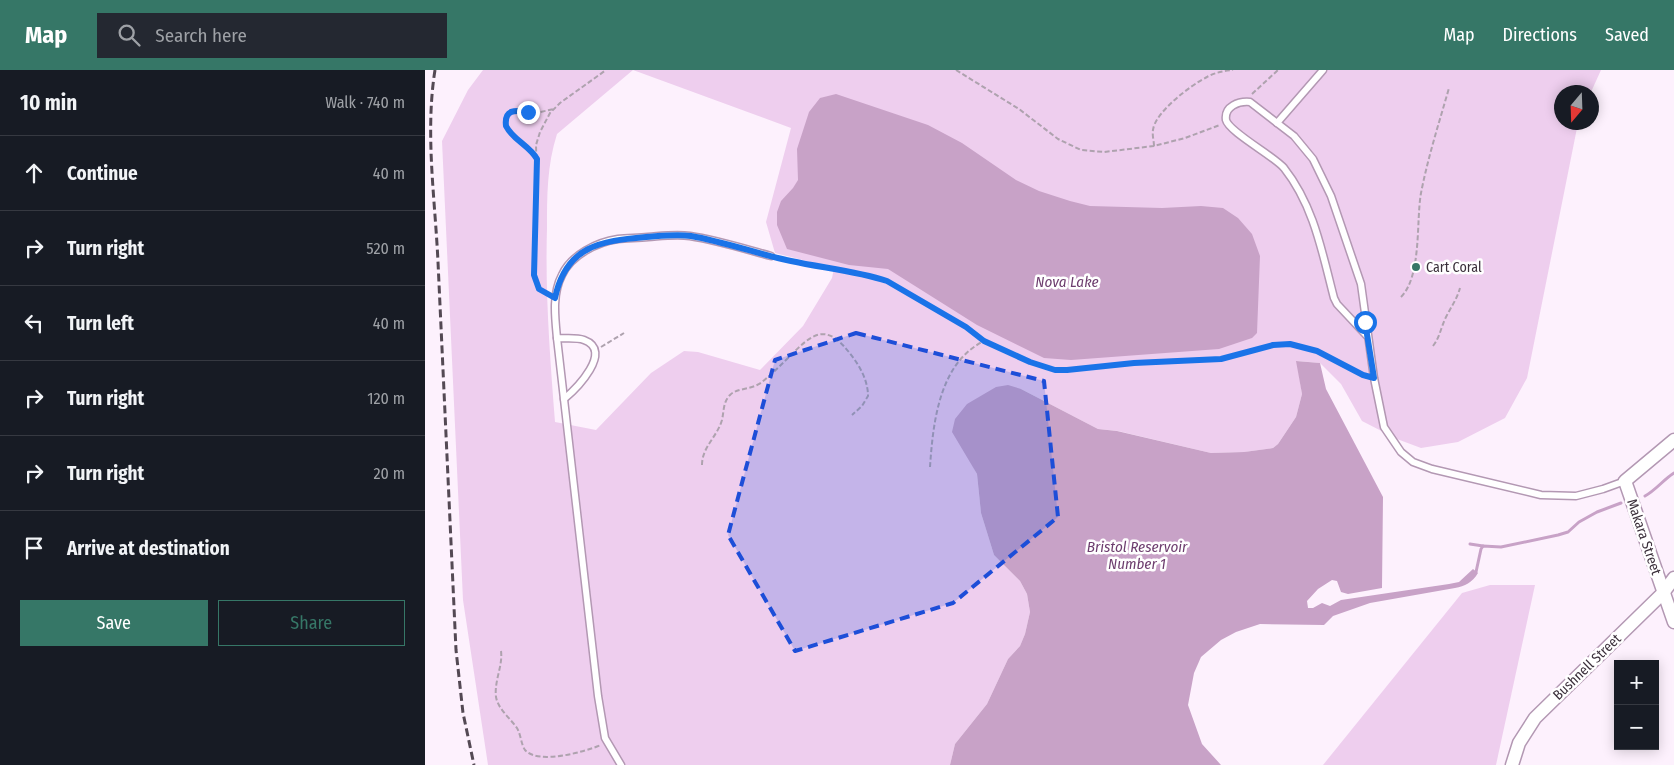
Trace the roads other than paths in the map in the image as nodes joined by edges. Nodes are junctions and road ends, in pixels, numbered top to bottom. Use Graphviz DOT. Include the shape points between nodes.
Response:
graph roads {
  1 [pos="1323,70"];
  2 [pos="1277,123"];
  3 [pos="771,256"];
  4 [pos="1367,336"];
  5 [pos="557,338"];
  6 [pos="564,399"];
  7 [pos="1674,440"];
  8 [pos="1625,481"];
  9 [pos="1674,578"];
  10 [pos="1663,593"];
  11 [pos="1674,622"];
  12 [pos="621,765"];
  13 [pos="1512,765"];
  1 -- 2 [label="lane"];
  2 -- 4 [label="lane" via="1294,136 1313,159 1331,196 1361,284"];
  2 -- 4 [label="lane" via="1250,102 1235,104 1229,108 1226,118 1234,130 1282,166 1295,184 1313,221 1334,298"];
  3 -- 5 [label="lane" via="691,236 672,235 617,239 591,248 562,273 555,298"];
  4 -- 8 [label="lane" via="1384,427 1401,452 1421,465 1541,496 1576,496"];
  5 -- 6 [label="lane"];
  5 -- 6 [label="lane" via="581,339 591,344 595,359 580,385"];
  6 -- 12 [label="lane" via="601,720 605,738"];
  7 -- 8 [label="street"];
  8 -- 10 [label="street, Makara Street"];
  9 -- 10 [label="street, Bushnell Street"];
  10 -- 11 [label="street, Makara Street"];
  10 -- 13 [label="street, Bushnell Street" via="1535,718 1519,743"];
}
